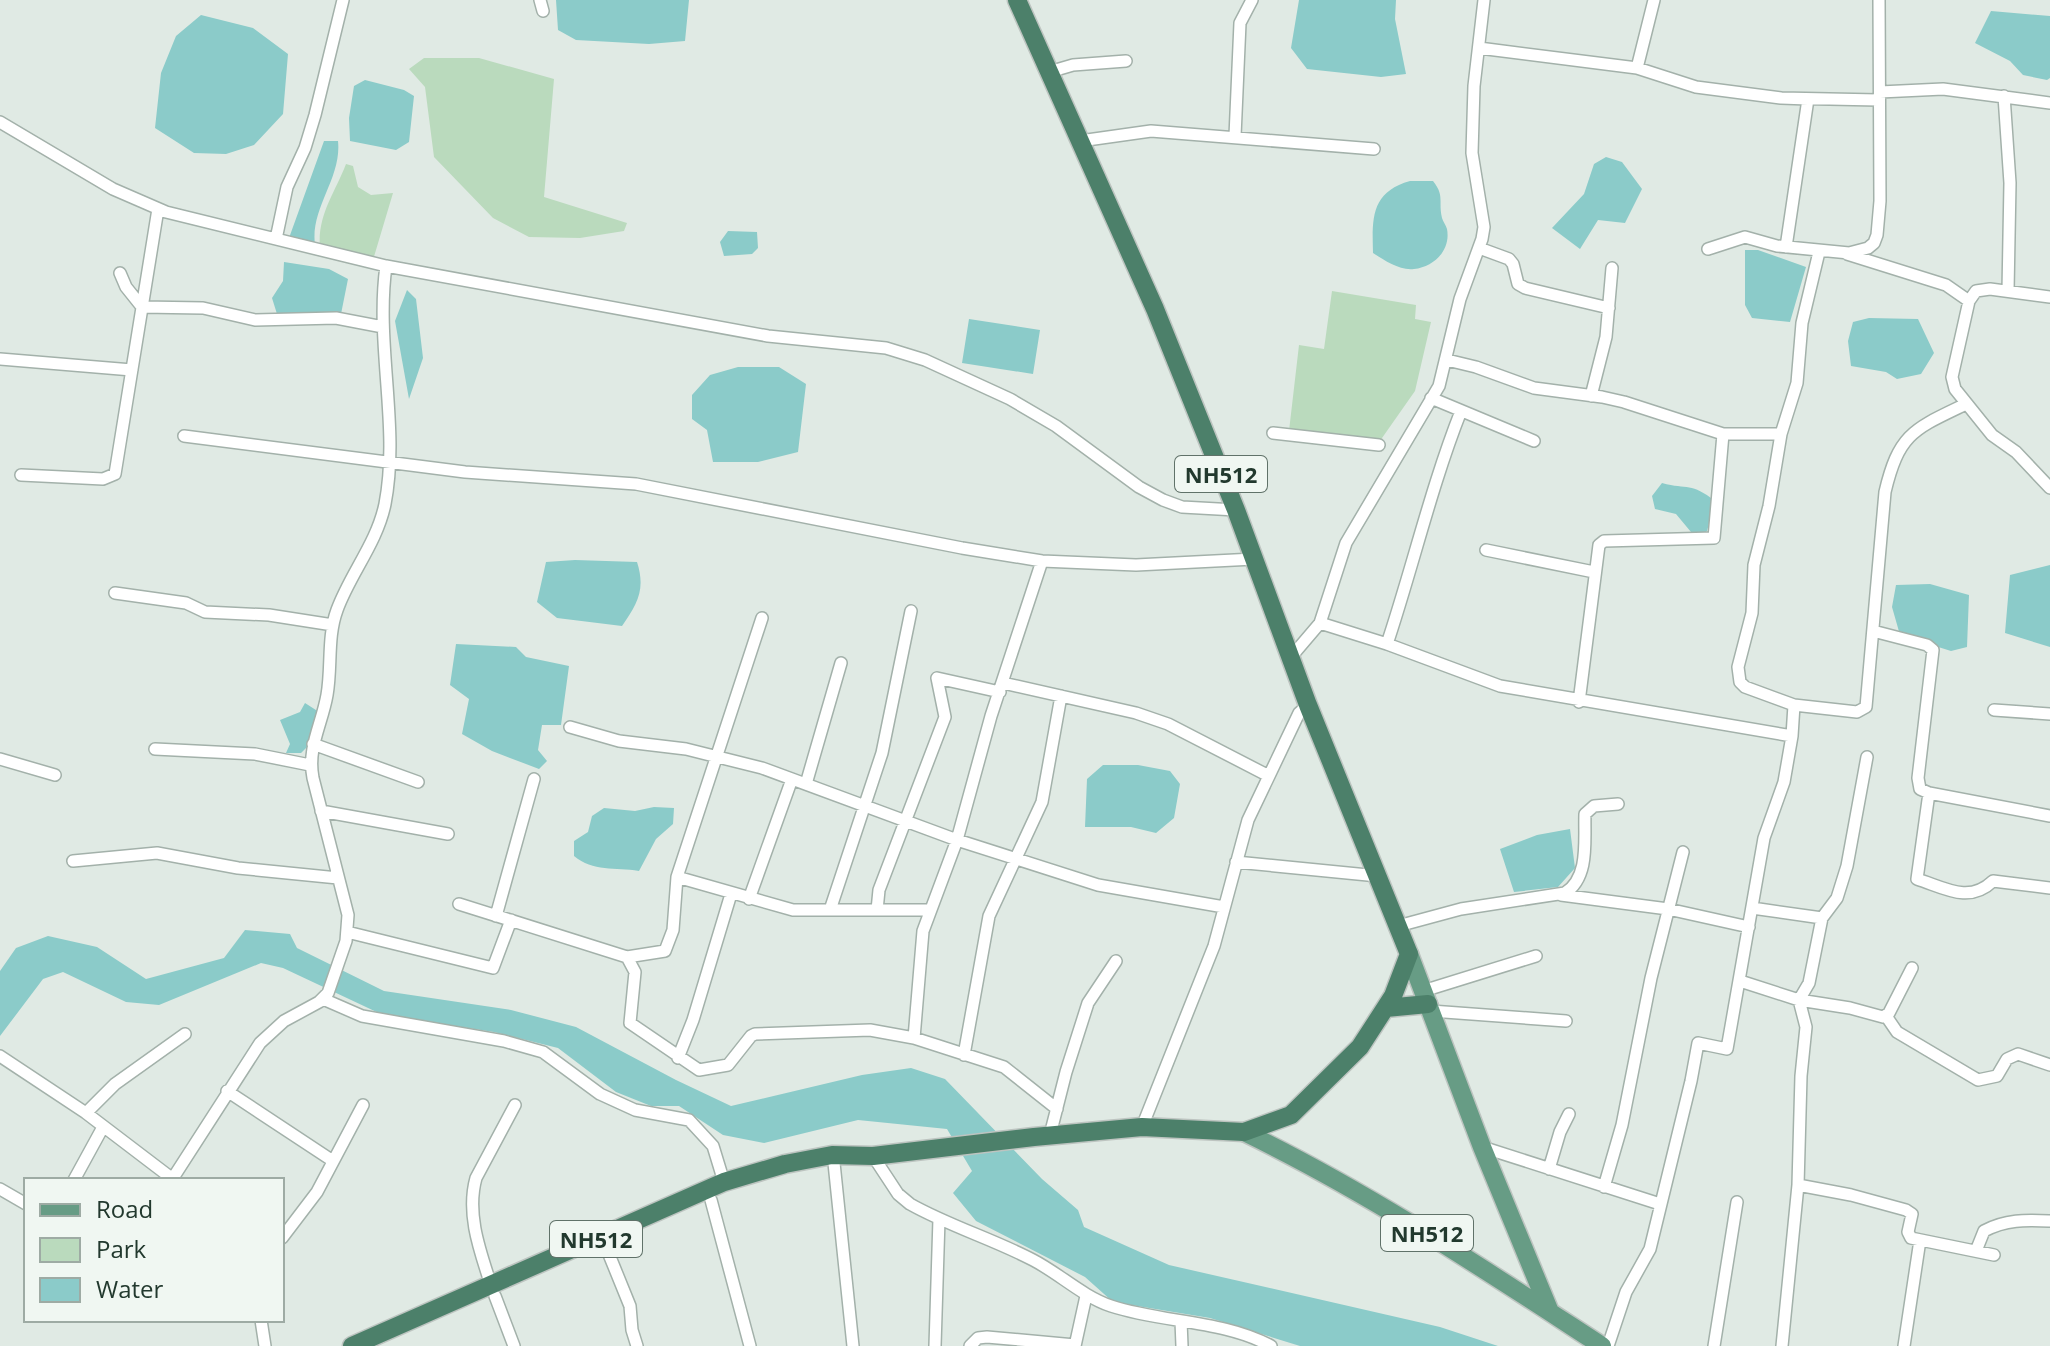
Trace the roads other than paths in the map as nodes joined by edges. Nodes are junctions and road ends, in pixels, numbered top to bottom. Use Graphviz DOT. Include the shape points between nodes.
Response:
graph roads {
  1 [pos="343,0"];
  2 [pos="1017,0"];
  3 [pos="1252,0"];
  4 [pos="1484,0"];
  5 [pos="1654,0"];
  6 [pos="1879,0"];
  7 [pos="1479,48"];
  8 [pos="1126,61"];
  9 [pos="1637,68"];
  10 [pos="1049,72"];
  11 [pos="1880,92"];
  12 [pos="2004,96"];
  13 [pos="1781,98"];
  14 [pos="2050,103"];
  15 [pos="0,122"];
  16 [pos="1235,136"];
  17 [pos="1080,141"];
  18 [pos="1374,149"];
  19 [pos="158,209"];
  20 [pos="276,239"];
  21 [pos="1786,247"];
  22 [pos="1479,248"];
  23 [pos="1708,249"];
  24 [pos="1819,252"];
  25 [pos="1843,253"];
  26 [pos="386,266"];
  27 [pos="1612,268"];
  28 [pos="120,273"];
  29 [pos="2008,291"];
  30 [pos="2050,297"];
  31 [pos="1969,301"];
  32 [pos="142,307"];
  33 [pos="1609,308"];
  34 [pos="383,327"];
  35 [pos="0,359"];
  36 [pos="1447,360"];
  37 [pos="132,370"];
  38 [pos="1591,396"];
  39 [pos="1431,398"];
  40 [pos="1966,404"];
  41 [pos="1461,411"];
  42 [pos="1273,433"];
  43 [pos="1723,434"];
  44 [pos="1781,434"];
  45 [pos="184,436"];
  46 [pos="1534,441"];
  47 [pos="1379,445"];
  48 [pos="389,462"];
  49 [pos="21,475"];
  50 [pos="2050,488"];
  51 [pos="1236,510"];
  52 [pos="1486,550"];
  53 [pos="1254,559"];
  54 [pos="1042,561"];
  55 [pos="1594,572"];
  56 [pos="115,593"];
  57 [pos="911,611"];
  58 [pos="762,618"];
  59 [pos="1320,623"];
  60 [pos="333,625"];
  61 [pos="1873,631"];
  62 [pos="1387,644"];
  63 [pos="1291,657"];
  64 [pos="841,663"];
  65 [pos="1001,688"];
  66 [pos="1061,696"];
  67 [pos="1579,702"];
  68 [pos="1308,705"];
  69 [pos="1794,705"];
  70 [pos="1994,710"];
  71 [pos="2050,714"];
  72 [pos="570,727"];
  73 [pos="1792,736"];
  74 [pos="313,744"];
  75 [pos="155,749"];
  76 [pos="718,756"];
  77 [pos="1867,757"];
  78 [pos="0,759"];
  79 [pos="310,765"];
  80 [pos="55,775"];
  81 [pos="1269,776"];
  82 [pos="534,779"];
  83 [pos="792,779"];
  84 [pos="418,782"];
  85 [pos="806,784"];
  86 [pos="1929,793"];
  87 [pos="866,804"];
  88 [pos="1618,804"];
  89 [pos="321,811"];
  90 [pos="2050,816"];
  91 [pos="906,820"];
  92 [pos="448,834"];
  93 [pos="957,840"];
  94 [pos="1683,852"];
  95 [pos="1017,859"];
  96 [pos="73,861"];
  97 [pos="1236,862"];
  98 [pos="1378,876"];
  99 [pos="677,877"];
  100 [pos="338,878"];
  101 [pos="2050,888"];
  102 [pos="731,894"];
  103 [pos="1559,895"];
  104 [pos="749,899"];
  105 [pos="459,904"];
  106 [pos="1224,907"];
  107 [pos="1752,908"];
  108 [pos="1668,909"];
  109 [pos="830,910"];
  110 [pos="877,910"];
  111 [pos="930,910"];
  112 [pos="496,916"];
  113 [pos="1822,918"];
  114 [pos="511,920"];
  115 [pos="1398,926"];
  116 [pos="1749,927"];
  117 [pos="346,937"];
  118 [pos="1409,954"];
  119 [pos="1536,956"];
  120 [pos="627,957"];
  121 [pos="1116,961"];
  122 [pos="1912,968"];
  123 [pos="1740,981"];
  124 [pos="325,996"];
  125 [pos="1799,1000"];
  126 [pos="1427,1002"];
  127 [pos="1386,1008"];
  128 [pos="1886,1016"];
  129 [pos="1566,1021"];
  130 [pos="185,1034"];
  131 [pos="914,1038"];
  132 [pos="964,1055"];
  133 [pos="0,1056"];
  134 [pos="678,1058"];
  135 [pos="2050,1065"];
  136 [pos="227,1091"];
  137 [pos="363,1105"];
  138 [pos="515,1105"];
  139 [pos="1057,1109"];
  140 [pos="86,1113"];
  141 [pos="1569,1114"];
  142 [pos="103,1127"];
  143 [pos="1142,1127"];
  144 [pos="1244,1132"];
  145 [pos="1042,1136"];
  146 [pos="1482,1147"];
  147 [pos="873,1156"];
  148 [pos="840,1160"];
  149 [pos="333,1161"];
  150 [pos="1549,1169"];
  151 [pos="75,1178"];
  152 [pos="173,1178"];
  153 [pos="175,1178"];
  154 [pos="724,1182"];
  155 [pos="1798,1185"];
  156 [pos="1604,1187"];
  157 [pos="0,1189"];
  158 [pos="711,1200"];
  159 [pos="1737,1202"];
  160 [pos="24,1203"];
  161 [pos="1660,1204"];
  162 [pos="939,1219"];
  163 [pos="2050,1221"];
  164 [pos="284,1235"];
  165 [pos="1920,1240"];
  166 [pos="606,1247"];
  167 [pos="1976,1251"];
  168 [pos="1994,1255"];
  169 [pos="493,1291"];
  170 [pos="1086,1296"];
  171 [pos="1550,1312"];
  172 [pos="1181,1321"];
  173 [pos="261,1322"];
  174 [pos="1075,1345"];
  175 [pos="265,1346"];
  176 [pos="352,1346"];
  177 [pos="379,1346"];
  178 [pos="514,1346"];
  179 [pos="637,1346"];
  180 [pos="750,1346"];
  181 [pos="853,1346"];
  182 [pos="935,1346"];
  183 [pos="970,1346"];
  184 [pos="1182,1346"];
  185 [pos="1271,1346"];
  186 [pos="1605,1346"];
  187 [pos="1714,1346"];
  188 [pos="1782,1346"];
  189 [pos="1904,1346"];
  1 -- 20 [label="street" via="315,115 287,187"];
  2 -- 10 [label="highway, NH512"];
  3 -- 16 [label="street" via="1240,23"];
  4 -- 7 [label="street"];
  5 -- 9 [label="street"];
  6 -- 11 [label="street"];
  7 -- 9 [label="street"];
  7 -- 22 [label="street" via="1472,153 1484,227"];
  8 -- 10 [label="street"];
  9 -- 13 [label="street" via="1696,87"];
  10 -- 17 [label="highway, NH512"];
  11 -- 12 [label="street" via="1923,88"];
  11 -- 13 [label="street" via="1878,100"];
  11 -- 25 [label="street" via="1877,235 1868,248"];
  12 -- 14 [label="street"];
  12 -- 29 [label="street" via="2010,183"];
  13 -- 21 [label="street" via="1808,99"];
  15 -- 19 [label="street" via="113,189"];
  16 -- 17 [label="street" via="1151,131"];
  16 -- 18 [label="street"];
  17 -- 51 [label="highway, NH512"];
  19 -- 20 [label="street"];
  19 -- 32 [label="street"];
  20 -- 26 [label="street"];
  21 -- 23 [label="street" via="1745,237"];
  21 -- 24 [label="street"];
  22 -- 33 [label="street" via="1509,259 1518,284 1525,288"];
  22 -- 36 [label="street" via="1460,299"];
  24 -- 25 [label="street"];
  24 -- 44 [label="street" via="1802,323 1797,383"];
  25 -- 31 [label="street" via="1946,285"];
  26 -- 34 [label="street"];
  26 -- 51 [label="street" via="768,336 886,348 1010,399 1163,500 1182,507"];
  27 -- 33 [label="street"];
  28 -- 32 [label="street"];
  29 -- 30 [label="street"];
  29 -- 31 [label="street" via="1982,289"];
  31 -- 40 [label="street" via="1952,377"];
  32 -- 34 [label="street" via="203,308 255,320 336,318"];
  32 -- 37 [label="street"];
  33 -- 38 [label="street"];
  34 -- 48 [label="street"];
  35 -- 37 [label="street"];
  36 -- 38 [label="street" via="1534,388"];
  36 -- 39 [label="street"];
  37 -- 49 [label="street" via="115,474 103,479"];
  38 -- 43 [label="street"];
  39 -- 41 [label="street"];
  39 -- 59 [label="street" via="1346,543"];
  40 -- 50 [label="street"];
  40 -- 61 [label="street" via="1912,433 1892,464"];
  41 -- 46 [label="street"];
  41 -- 62 [label="street"];
  42 -- 47 [label="street"];
  43 -- 44 [label="street"];
  43 -- 55 [label="street" via="1714,538 1604,541"];
  44 -- 69 [label="street" via="1738,675 1745,687"];
  45 -- 48 [label="street"];
  48 -- 54 [label="street" via="636,484"];
  48 -- 60 [label="street" via="378,527"];
  51 -- 53 [label="highway, NH512"];
  52 -- 55 [label="street"];
  53 -- 54 [label="street" via="1136,565"];
  53 -- 63 [label="highway, NH512"];
  54 -- 65 [label="street"];
  55 -- 67 [label="street"];
  56 -- 60 [label="street" via="186,603 205,612"];
  57 -- 87 [label="street"];
  58 -- 76 [label="street"];
  59 -- 62 [label="street"];
  59 -- 63 [label="street"];
  60 -- 74 [label="street" via="327,696"];
  61 -- 69 [label="street" via="1864,710"];
  61 -- 86 [label="street" via="1933,650 1918,778 1920,789"];
  62 -- 67 [label="street" via="1500,686"];
  63 -- 68 [label="highway, NH512"];
  64 -- 85 [label="street"];
  65 -- 66 [label="street"];
  65 -- 91 [label="street" via="937,678 945,717"];
  65 -- 93 [label="street"];
  66 -- 81 [label="street" via="1168,724"];
  66 -- 95 [label="street" via="1042,802"];
  67 -- 73 [label="street"];
  68 -- 81 [label="street" via="1299,713"];
  68 -- 98 [label="highway, NH512"];
  69 -- 73 [label="street"];
  70 -- 71 [label="street"];
  72 -- 76 [label="street" via="619,741"];
  73 -- 107 [label="street" via="1784,782 1764,838"];
  74 -- 79 [label="street"];
  74 -- 84 [label="street"];
  75 -- 79 [label="street" via="255,754"];
  76 -- 83 [label="street"];
  76 -- 99 [label="street"];
  77 -- 113 [label="street" via="1847,866 1837,898"];
  78 -- 80 [label="street"];
  79 -- 89 [label="street"];
  81 -- 97 [label="street"];
  82 -- 112 [label="street"];
  83 -- 85 [label="street"];
  83 -- 104 [label="street"];
  85 -- 87 [label="street"];
  86 -- 90 [label="street"];
  86 -- 101 [label="street" via="1917,879 1966,894 1981,893 1993,881"];
  87 -- 91 [label="street"];
  87 -- 109 [label="street"];
  88 -- 103 [label="street" via="1594,806 1585,814 1580,873 1572,889"];
  89 -- 92 [label="street"];
  89 -- 100 [label="street"];
  91 -- 93 [label="street"];
  91 -- 110 [label="street" via="879,890"];
  93 -- 95 [label="street"];
  93 -- 111 [label="street"];
  94 -- 108 [label="street"];
  95 -- 106 [label="street" via="1098,885"];
  95 -- 132 [label="street" via="989,916"];
  96 -- 100 [label="street" via="157,853"];
  97 -- 98 [label="street"];
  97 -- 106 [label="street"];
  98 -- 115 [label="highway, NH512"];
  99 -- 102 [label="street"];
  99 -- 120 [label="street" via="673,930 665,951"];
  100 -- 117 [label="street" via="348,915"];
  102 -- 104 [label="street"];
  102 -- 134 [label="street"];
  103 -- 108 [label="street"];
  103 -- 115 [label="street" via="1461,909"];
  104 -- 109 [label="street" via="793,910"];
  105 -- 112 [label="street"];
  106 -- 143 [label="street" via="1214,946"];
  107 -- 113 [label="street"];
  107 -- 116 [label="street"];
  108 -- 116 [label="street"];
  108 -- 156 [label="street"];
  109 -- 110 [label="street"];
  110 -- 111 [label="street"];
  111 -- 131 [label="street" via="923,931"];
  112 -- 114 [label="street"];
  113 -- 125 [label="street" via="1809,983"];
  114 -- 117 [label="street" via="493,968"];
  114 -- 120 [label="street"];
  115 -- 118 [label="highway, NH512"];
  116 -- 123 [label="street"];
  117 -- 124 [label="street"];
  118 -- 126 [label="main road"];
  118 -- 127 [label="highway, NH512"];
  119 -- 126 [label="street"];
  120 -- 134 [label="street" via="635,972 630,1023"];
  121 -- 139 [label="street" via="1088,1003"];
  122 -- 128 [label="street"];
  123 -- 125 [label="street"];
  123 -- 161 [label="street" via="1727,1049 1698,1043"];
  124 -- 136 [label="street" via="260,1043"];
  124 -- 154 [label="street" via="362,1016 536,1049 600,1094 635,1110 689,1120 713,1146"];
  125 -- 128 [label="street"];
  125 -- 155 [label="street" via="1806,1027"];
  126 -- 127 [label="highway"];
  126 -- 129 [label="street"];
  126 -- 146 [label="main road"];
  127 -- 144 [label="highway, NH512" via="1360,1047 1291,1115"];
  128 -- 135 [label="street" via="1897,1032 1978,1080 1997,1076 2007,1059 2018,1054"];
  130 -- 140 [label="street" via="115,1084"];
  131 -- 132 [label="street"];
  131 -- 134 [label="street" via="870,1030 755,1034 723,1067 699,1070"];
  132 -- 139 [label="street" via="1014,1072"];
  133 -- 140 [label="street"];
  136 -- 149 [label="street"];
  136 -- 153 [label="street"];
  137 -- 149 [label="street"];
  138 -- 169 [label="street" via="473,1189 477,1240"];
  139 -- 145 [label="street"];
  140 -- 142 [label="street"];
  141 -- 150 [label="street"];
  142 -- 151 [label="street"];
  142 -- 152 [label="street"];
  143 -- 144 [label="highway, NH512"];
  143 -- 145 [label="highway, NH512"];
  144 -- 171 [label="main road, NH512" via="1359,1191"];
  145 -- 147 [label="highway, NH512"];
  146 -- 150 [label="street"];
  146 -- 171 [label="main road"];
  147 -- 148 [label="highway, NH512"];
  147 -- 162 [label="street" via="898,1194"];
  148 -- 154 [label="highway, NH512" via="832,1155"];
  148 -- 158 [label="highway, NH512"];
  148 -- 181 [label="street"];
  149 -- 164 [label="street"];
  150 -- 156 [label="street"];
  154 -- 169 [label="highway, NH512"];
  155 -- 165 [label="street" via="1906,1210 1912,1214 1908,1236"];
  155 -- 188 [label="street"];
  156 -- 161 [label="street"];
  157 -- 160 [label="street"];
  158 -- 166 [label="highway, NH512"];
  158 -- 180 [label="street"];
  159 -- 187 [label="street"];
  161 -- 186 [label="street" via="1650,1249"];
  162 -- 170 [label="street" via="1030,1258"];
  162 -- 182 [label="street"];
  163 -- 167 [label="street" via="1995,1225 1984,1231"];
  165 -- 167 [label="street"];
  165 -- 189 [label="street"];
  166 -- 169 [label="highway, NH512"];
  166 -- 179 [label="street" via="630,1306"];
  167 -- 168 [label="street"];
  169 -- 176 [label="highway, NH512"];
  169 -- 177 [label="highway, NH512"];
  169 -- 178 [label="street"];
  170 -- 172 [label="street"];
  170 -- 174 [label="street"];
  171 -- 186 [label="main road, NH512"];
  172 -- 184 [label="street"];
  172 -- 185 [label="street"];
  173 -- 175 [label="street"];
  174 -- 183 [label="street" via="987,1337"];
}
